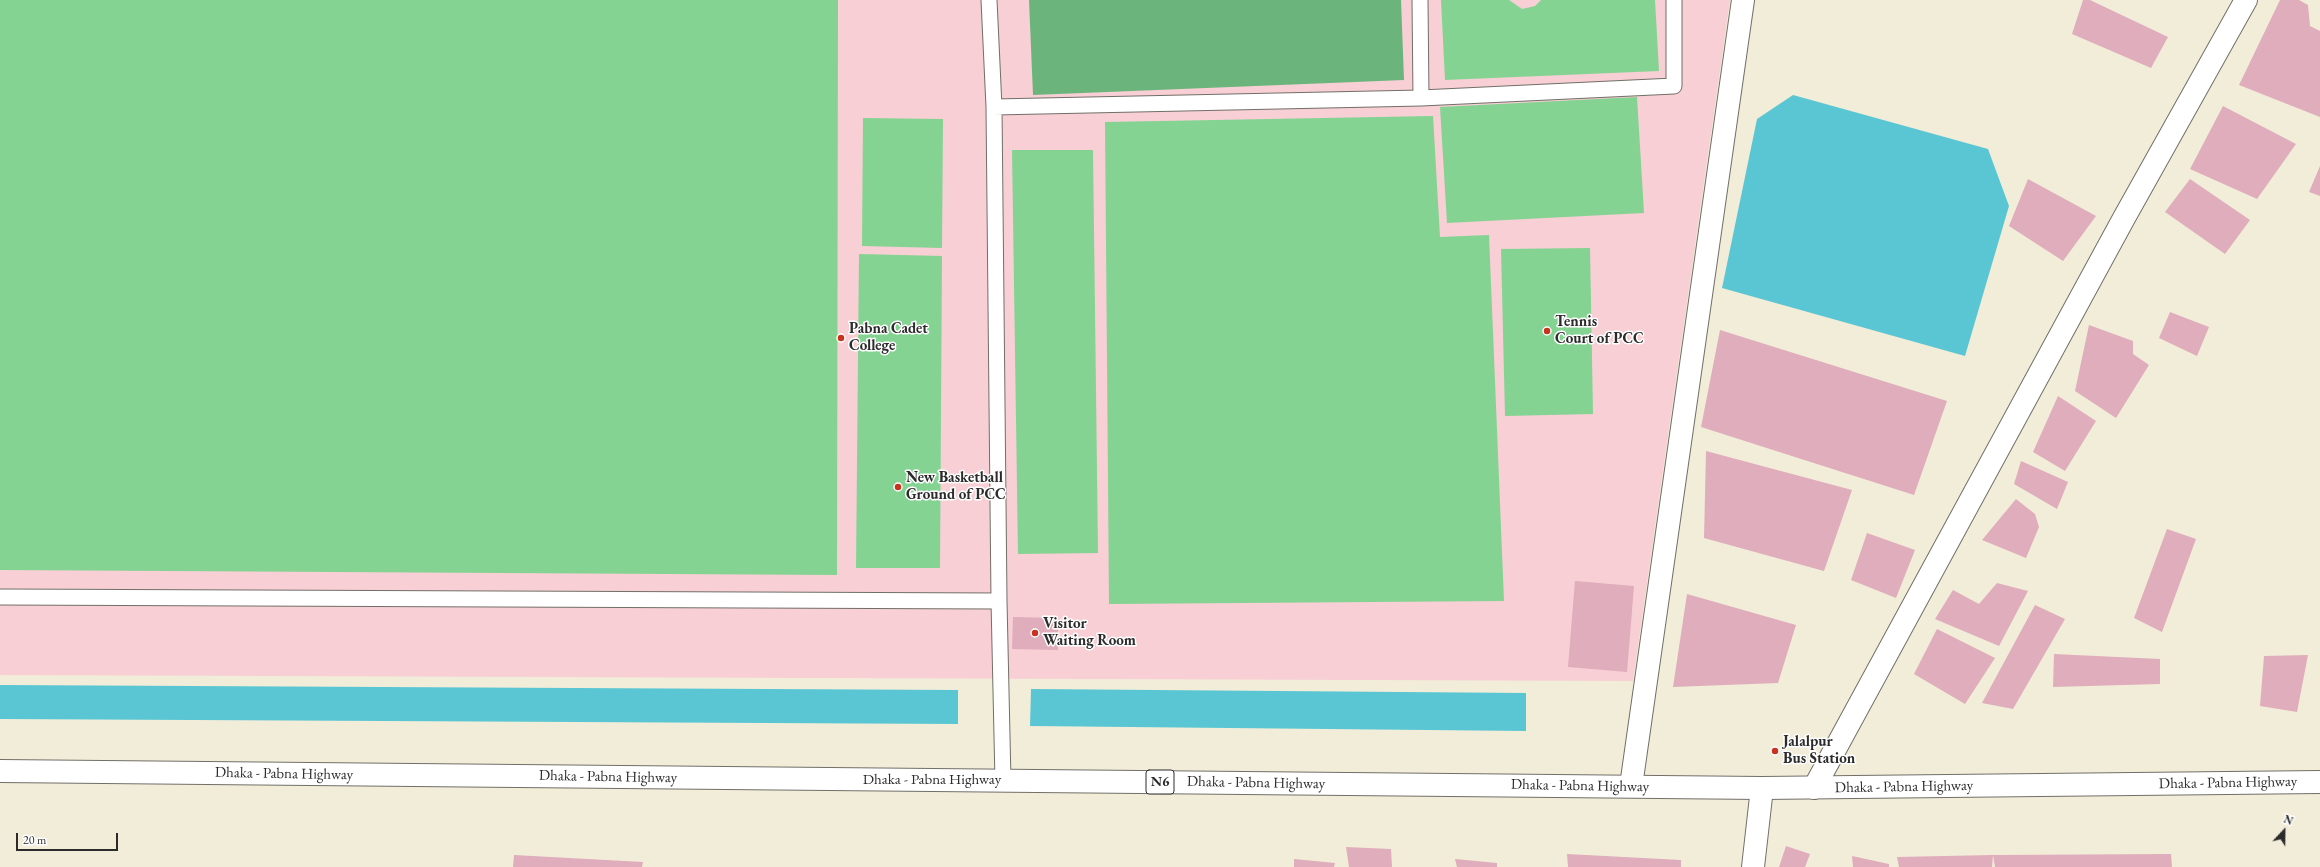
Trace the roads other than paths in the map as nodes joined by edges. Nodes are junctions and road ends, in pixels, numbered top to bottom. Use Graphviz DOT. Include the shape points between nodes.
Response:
graph roads {
  1 [pos="989,0"];
  2 [pos="1420,0"];
  3 [pos="1674,0"];
  4 [pos="1743,0"];
  5 [pos="2246,0"];
  6 [pos="1421,98"];
  7 [pos="994,107"];
  8 [pos="0,597"];
  9 [pos="998,601"];
  10 [pos="0,770"];
  11 [pos="1003,781"];
  12 [pos="2320,782"];
  13 [pos="1632,786"];
  14 [pos="1762,788"];
  15 [pos="1814,788"];
  16 [pos="1753,867"];
  1 -- 7 [label="lane"];
  2 -- 6 [label="lane"];
  3 -- 6 [label="lane" via="1674,86"];
  4 -- 13 [label="main road"];
  5 -- 15 [label="main road" via="2124,218"];
  6 -- 7 [label="lane"];
  7 -- 9 [label="lane"];
  8 -- 9 [label="lane"];
  9 -- 11 [label="lane"];
  10 -- 11 [label="main road, Dhaka - Pabna Highway / N6"];
  11 -- 13 [label="main road, Dhaka - Pabna Highway / N6"];
  12 -- 15 [label="main road, Dhaka - Pabna Highway / N6"];
  13 -- 14 [label="main road, Dhaka - Pabna Highway / N6"];
  14 -- 15 [label="main road, Dhaka - Pabna Highway / N6"];
  14 -- 16 [label="main road"];
}
